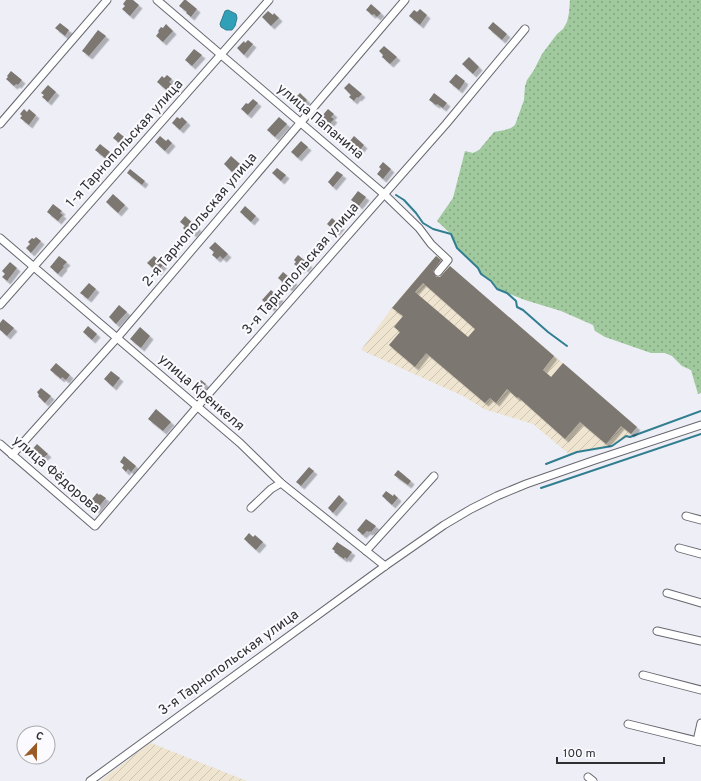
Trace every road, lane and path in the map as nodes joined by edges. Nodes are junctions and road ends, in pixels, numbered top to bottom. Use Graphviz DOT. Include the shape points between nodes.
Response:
graph roads {
  1 [pos="107,0"];
  2 [pos="156,0"];
  3 [pos="269,0"];
  4 [pos="405,0"];
  5 [pos="525,29"];
  6 [pos="220,56"];
  7 [pos="301,122"];
  8 [pos="0,124"];
  9 [pos="384,194"];
  10 [pos="0,238"];
  11 [pos="33,266"];
  12 [pos="438,272"];
  13 [pos="0,305"];
  14 [pos="117,338"];
  15 [pos="197,407"];
  16 [pos="701,425"];
  17 [pos="0,444"];
  18 [pos="12,454"];
  19 [pos="434,476"];
  20 [pos="281,483"];
  21 [pos="251,508"];
  22 [pos="686,516"];
  23 [pos="701,520"];
  24 [pos="95,526"];
  25 [pos="679,548"];
  26 [pos="366,551"];
  27 [pos="701,554"];
  28 [pos="385,566"];
  29 [pos="667,593"];
  30 [pos="701,603"];
  31 [pos="657,631"];
  32 [pos="701,641"];
  33 [pos="643,674"];
  34 [pos="701,690"];
  35 [pos="701,723"];
  36 [pos="628,724"];
  37 [pos="699,741"];
  38 [pos="90,781"];
  1 -- 8 [label="street"];
  2 -- 6 [label="street, улица Папанина"];
  3 -- 6 [label="street, 1-я Тарнопольская улица"];
  4 -- 7 [label="street, 2-я Тарнопольская улица"];
  5 -- 9 [label="street, 3-я Тарнопольская улица"];
  6 -- 7 [label="street, улица Папанина"];
  6 -- 11 [label="street, 1-я Тарнопольская улица"];
  7 -- 9 [label="street, улица Папанина"];
  7 -- 14 [label="street, 2-я Тарнопольская улица"];
  9 -- 12 [label="street, улица Папанина" via="448,260"];
  9 -- 15 [label="street, 3-я Тарнопольская улица"];
  10 -- 11 [label="street, улица Кренкеля"];
  11 -- 13 [label="street, 1-я Тарнопольская улица"];
  11 -- 14 [label="street, улица Кренкеля"];
  14 -- 15 [label="street, улица Кренкеля"];
  14 -- 18 [label="street, 2-я Тарнопольская улица"];
  15 -- 20 [label="street, улица Кренкеля" via="240,443"];
  15 -- 24 [label="street, 3-я Тарнопольская улица"];
  16 -- 28 [label="street, 3-я Тарнопольская улица" via="497,496 444,525"];
  17 -- 18 [label="street, улица Фёдорова"];
  18 -- 24 [label="street, улица Фёдорова"];
  19 -- 26 [label="street"];
  20 -- 21 [label="street" via="271,488"];
  20 -- 26 [label="street, улица Кренкеля"];
  22 -- 23 [label="street"];
  25 -- 27 [label="street"];
  26 -- 28 [label="street, улица Кренкеля"];
  28 -- 38 [label="street, 3-я Тарнопольская улица"];
  29 -- 30 [label="street"];
  31 -- 32 [label="street"];
  33 -- 34 [label="street"];
  35 -- 37 [label="street"];
  36 -- 37 [label="street"];
}
